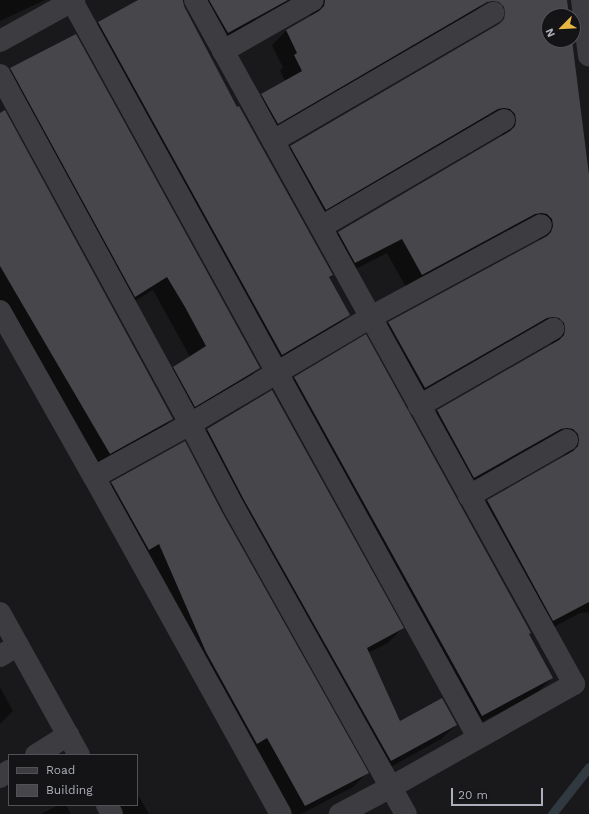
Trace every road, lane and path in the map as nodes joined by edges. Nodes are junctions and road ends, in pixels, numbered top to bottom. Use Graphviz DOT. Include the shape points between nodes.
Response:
graph roads {
  1 [pos="73,0"];
  2 [pos="195,0"];
  3 [pos="313,0"];
  4 [pos="582,0"];
  5 [pos="493,13"];
  6 [pos="0,41"];
  7 [pos="588,44"];
  8 [pos="223,51"];
  9 [pos="0,75"];
  10 [pos="504,120"];
  11 [pos="273,141"];
  12 [pos="541,225"];
  13 [pos="321,228"];
  14 [pos="0,311"];
  15 [pos="370,317"];
  16 [pos="553,329"];
  17 [pos="276,372"];
  18 [pos="419,406"];
  19 [pos="190,424"];
  20 [pos="567,440"];
  21 [pos="94,477"];
  22 [pos="469,496"];
  23 [pos="0,613"];
  24 [pos="9,650"];
  25 [pos="68,735"];
  26 [pos="478,737"];
  27 [pos="38,754"];
  28 [pos="78,754"];
  29 [pos="391,787"];
  30 [pos="281,814"];
  31 [pos="340,814"];
  32 [pos="406,814"];
  1 -- 6 [label="street"];
  1 -- 17 [label="street"];
  2 -- 8 [label="street"];
  3 -- 8 [label="street"];
  4 -- 7 [label="street"];
  5 -- 11 [label="street"];
  8 -- 11 [label="street"];
  9 -- 19 [label="street"];
  10 -- 13 [label="street"];
  11 -- 13 [label="street"];
  12 -- 15 [label="street"];
  13 -- 15 [label="street"];
  14 -- 21 [label="street"];
  15 -- 17 [label="street"];
  15 -- 18 [label="street"];
  16 -- 18 [label="street"];
  17 -- 19 [label="street"];
  17 -- 26 [label="street"];
  18 -- 22 [label="street"];
  19 -- 21 [label="street"];
  19 -- 29 [label="street" via="233,506"];
  20 -- 22 [label="street"];
  21 -- 30 [label="street"];
  22 -- 26 [label="street" via="574,684"];
  23 -- 24 [label="street"];
  24 -- 25 [label="street"];
  25 -- 27 [label="street"];
  25 -- 28 [label="street"];
  26 -- 29 [label="street"];
  29 -- 31 [label="street"];
  29 -- 32 [label="street"];
}
